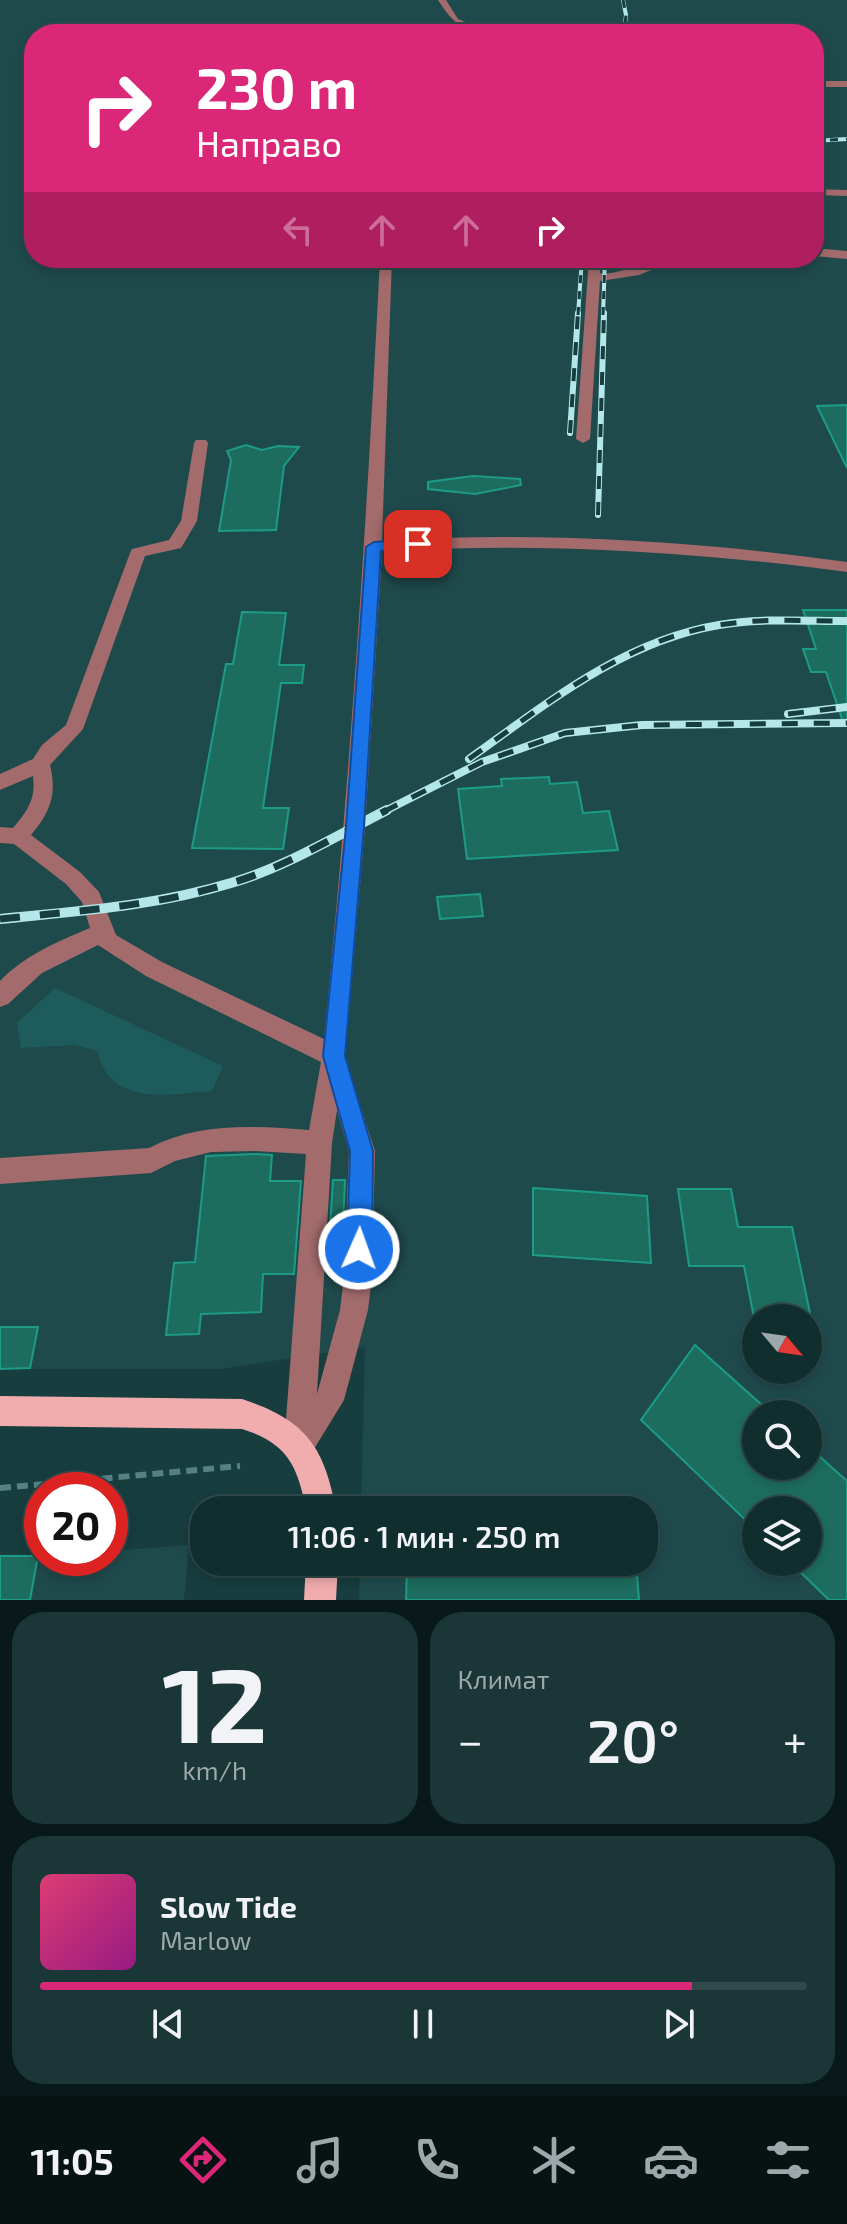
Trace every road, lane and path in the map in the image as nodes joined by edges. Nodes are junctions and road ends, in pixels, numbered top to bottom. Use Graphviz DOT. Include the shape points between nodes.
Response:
graph roads {
  1 [pos="442,0"];
  2 [pos="463,24"];
  3 [pos="824,84"];
  4 [pos="847,84"];
  5 [pos="824,192"];
  6 [pos="847,193"];
  7 [pos="824,253"];
  8 [pos="847,255"];
  9 [pos="386,268"];
  10 [pos="594,268"];
  11 [pos="643,268"];
  12 [pos="594,277"];
  13 [pos="583,439"];
  14 [pos="201,443"];
  15 [pos="374,547"];
  16 [pos="847,567"];
  17 [pos="40,764"];
  18 [pos="0,782"];
  19 [pos="9,835"];
  20 [pos="102,933"];
  21 [pos="0,997"];
  22 [pos="334,1056"];
  23 [pos="319,1143"];
  24 [pos="0,1171"];
  25 [pos="0,1411"];
  26 [pos="299,1446"];
  27 [pos="240,1466"];
  28 [pos="0,1488"];
  29 [pos="319,1496"];
  30 [pos="321,1576"];
  31 [pos="320,1600"];
  1 -- 2 [label="lane" via="455,21"];
  3 -- 4 [label="lane"];
  5 -- 6 [label="lane"];
  7 -- 8 [label="lane"];
  9 -- 15 [label="lane"];
  10 -- 12 [label="lane"];
  11 -- 12 [label="lane"];
  12 -- 13 [label="lane"];
  14 -- 17 [label="lane" via="189,521 175,544 138,553 74,729"];
  15 -- 16 [label="lane" via="571,546 745,553"];
  15 -- 22 [label="lane"];
  17 -- 18 [label="lane"];
  17 -- 19 [label="lane" via="44,807"];
  19 -- 20 [label="lane" via="83,888"];
  20 -- 21 [label="lane" via="50,955"];
  20 -- 22 [label="lane" via="154,969"];
  22 -- 23 [label="lane"];
  22 -- 26 [label="lane" via="362,1151 358,1277 330,1400"];
  23 -- 24 [label="lane" via="216,1140 169,1149 151,1160"];
  23 -- 26 [label="lane"];
  25 -- 26 [label="main road" via="242,1414 276,1426"];
  26 -- 29 [label="main road"];
  27 -- 28 [label="path"];
  30 -- 31 [label="main road"];
}
